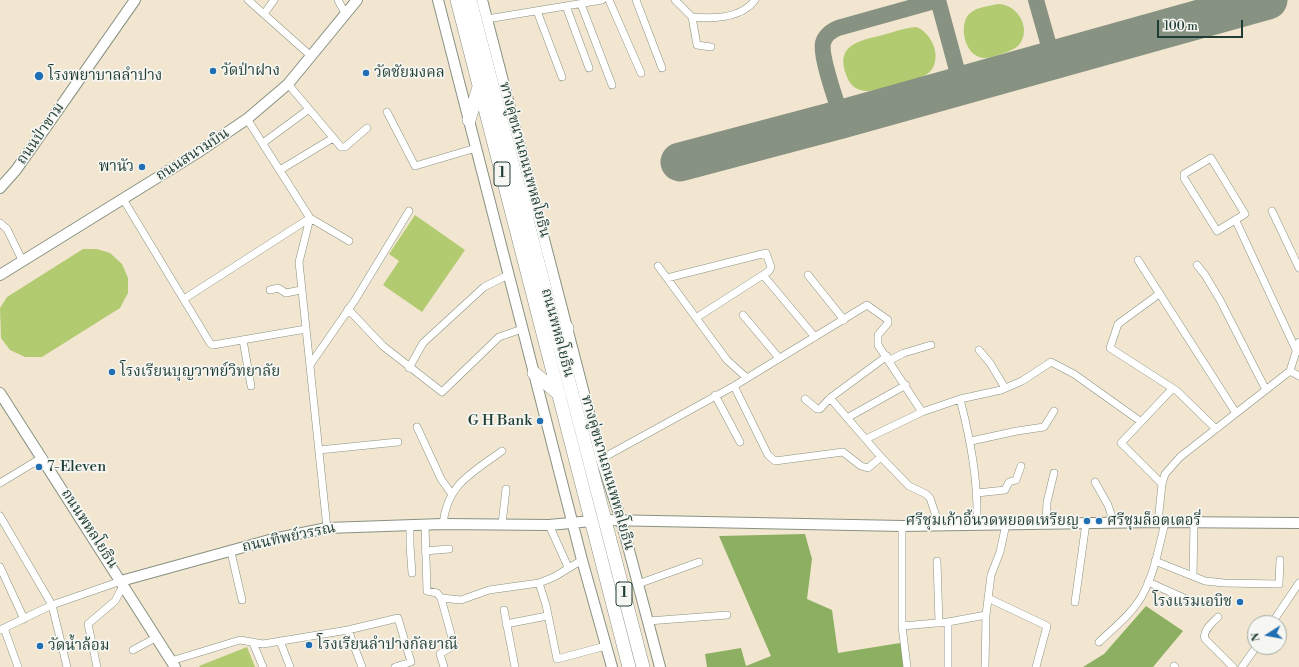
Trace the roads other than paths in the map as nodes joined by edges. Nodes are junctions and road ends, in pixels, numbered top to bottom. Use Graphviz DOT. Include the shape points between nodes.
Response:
graph roads {
  1 [pos="135,0"];
  2 [pos="248,0"];
  3 [pos="274,0"];
  4 [pos="338,0"];
  5 [pos="357,0"];
  6 [pos="438,0"];
  7 [pos="457,0"];
  8 [pos="470,0"];
  9 [pos="482,0"];
  10 [pos="602,0"];
  11 [pos="609,0"];
  12 [pos="636,0"];
  13 [pos="675,0"];
  14 [pos="755,0"];
  15 [pos="581,4"];
  16 [pos="566,6"];
  17 [pos="537,11"];
  18 [pos="345,13"];
  19 [pos="264,14"];
  20 [pos="692,17"];
  21 [pos="487,19"];
  22 [pos="711,47"];
  23 [pos="311,56"];
  24 [pos="589,68"];
  25 [pos="662,68"];
  26 [pos="641,73"];
  27 [pos="562,77"];
  28 [pos="288,84"];
  29 [pos="612,85"];
  30 [pos="479,86"];
  31 [pos="309,109"];
  32 [pos="388,112"];
  33 [pos="247,119"];
  34 [pos="470,120"];
  35 [pos="367,128"];
  36 [pos="333,138"];
  37 [pos="263,143"];
  38 [pos="476,148"];
  39 [pos="280,170"];
  40 [pos="0,188"];
  41 [pos="519,189"];
  42 [pos="123,199"];
  43 [pos="536,210"];
  44 [pos="409,211"];
  45 [pos="1272,211"];
  46 [pos="310,218"];
  47 [pos="1236,221"];
  48 [pos="0,223"];
  49 [pos="349,241"];
  50 [pos="1138,260"];
  51 [pos="22,262"];
  52 [pos="1197,264"];
  53 [pos="658,266"];
  54 [pos="1299,268"];
  55 [pos="0,275"];
  56 [pos="508,275"];
  57 [pos="763,275"];
  58 [pos="808,275"];
  59 [pos="667,278"];
  60 [pos="270,290"];
  61 [pos="301,290"];
  62 [pos="1159,294"];
  63 [pos="184,299"];
  64 [pos="348,309"];
  65 [pos="743,315"];
  66 [pos="696,318"];
  67 [pos="844,320"];
  68 [pos="567,328"];
  69 [pos="306,329"];
  70 [pos="522,329"];
  71 [pos="815,337"];
  72 [pos="243,340"];
  73 [pos="1299,342"];
  74 [pos="931,345"];
  75 [pos="979,350"];
  76 [pos="1297,352"];
  77 [pos="779,358"];
  78 [pos="888,358"];
  79 [pos="564,360"];
  80 [pos="310,366"];
  81 [pos="409,368"];
  82 [pos="1290,371"];
  83 [pos="534,373"];
  84 [pos="1299,376"];
  85 [pos="747,378"];
  86 [pos="906,385"];
  87 [pos="251,386"];
  88 [pos="734,386"];
  89 [pos="1005,388"];
  90 [pos="1172,389"];
  91 [pos="1266,390"];
  92 [pos="0,393"];
  93 [pos="559,394"];
  94 [pos="715,395"];
  95 [pos="830,398"];
  96 [pos="805,399"];
  97 [pos="960,399"];
  98 [pos="1054,411"];
  99 [pos="922,412"];
  100 [pos="1236,413"];
  101 [pos="847,418"];
  102 [pos="1140,421"];
  103 [pos="417,427"];
  104 [pos="1216,429"];
  105 [pos="866,439"];
  106 [pos="971,441"];
  107 [pos="398,442"];
  108 [pos="740,442"];
  109 [pos="319,450"];
  110 [pos="502,451"];
  111 [pos="43,457"];
  112 [pos="881,457"];
  113 [pos="601,459"];
  114 [pos="1021,466"];
  115 [pos="1054,473"];
  116 [pos="1095,482"];
  117 [pos="0,483"];
  118 [pos="1162,484"];
  119 [pos="506,489"];
  120 [pos="977,492"];
  121 [pos="451,493"];
  122 [pos="0,516"];
  123 [pos="606,520"];
  124 [pos="621,520"];
  125 [pos="592,521"];
  126 [pos="573,523"];
  127 [pos="1086,523"];
  128 [pos="1114,523"];
  129 [pos="1161,523"];
  130 [pos="1194,523"];
  131 [pos="1299,523"];
  132 [pos="443,524"];
  133 [pos="502,524"];
  134 [pos="977,524"];
  135 [pos="1006,524"];
  136 [pos="1046,524"];
  137 [pos="424,525"];
  138 [pos="549,525"];
  139 [pos="939,525"];
  140 [pos="410,526"];
  141 [pos="902,526"];
  142 [pos="327,528"];
  143 [pos="449,549"];
  144 [pos="425,551"];
  145 [pos="231,552"];
  146 [pos="582,560"];
  147 [pos="1280,560"];
  148 [pos="937,561"];
  149 [pos="699,562"];
  150 [pos="1155,562"];
  151 [pos="0,567"];
  152 [pos="568,567"];
  153 [pos="412,573"];
  154 [pos="1193,576"];
  155 [pos="123,582"];
  156 [pos="1148,582"];
  157 [pos="539,583"];
  158 [pos="1299,583"];
  159 [pos="638,584"];
  160 [pos="441,598"];
  161 [pos="988,598"];
  162 [pos="242,600"];
  163 [pos="1075,602"];
  164 [pos="1195,603"];
  165 [pos="52,605"];
  166 [pos="504,610"];
  167 [pos="728,615"];
  168 [pos="986,615"];
  169 [pos="1277,615"];
  170 [pos="548,616"];
  171 [pos="1218,617"];
  172 [pos="24,619"];
  173 [pos="648,621"];
  174 [pos="948,622"];
  175 [pos="939,623"];
  176 [pos="506,624"];
  177 [pos="902,626"];
  178 [pos="2,629"];
  179 [pos="348,630"];
  180 [pos="157,637"];
  181 [pos="280,641"];
  182 [pos="1099,642"];
  183 [pos="253,643"];
  184 [pos="606,646"];
  185 [pos="133,650"];
  186 [pos="1250,655"];
  187 [pos="173,664"];
  188 [pos="18,667"];
  189 [pos="67,667"];
  190 [pos="97,667"];
  191 [pos="263,667"];
  192 [pos="290,667"];
  193 [pos="362,667"];
  194 [pos="395,667"];
  195 [pos="444,667"];
  196 [pos="514,667"];
  197 [pos="612,667"];
  198 [pos="629,667"];
  199 [pos="643,667"];
  200 [pos="660,667"];
  201 [pos="907,667"];
  202 [pos="948,667"];
  203 [pos="986,667"];
  204 [pos="1036,667"];
  205 [pos="1233,667"];
  206 [pos="1242,667"];
  1 -- 40 [label="main road, ถนนป่าขาม" via="16,170"];
  2 -- 19 [label="street"];
  3 -- 19 [label="street"];
  4 -- 18 [label="street"];
  5 -- 18 [label="main road, ถนนสนามบิน"];
  6 -- 34 [label="main road, 1"];
  7 -- 30 [label="highway, ถนนพหลโยธิน / 1"];
  8 -- 41 [label="highway, ถนนพหลโยธิน / 1"];
  9 -- 21 [label="main road, ทางคู่ขนานถนนพหลโยธิน / 1"];
  10 -- 15 [label="street"];
  11 -- 26 [label="street"];
  12 -- 25 [label="street"];
  13 -- 20 [label="street"];
  14 -- 20 [label="street" via="749,7 737,13 714,18"];
  15 -- 16 [label="street"];
  15 -- 29 [label="street"];
  16 -- 17 [label="street"];
  16 -- 24 [label="street"];
  17 -- 21 [label="street"];
  17 -- 27 [label="street"];
  18 -- 23 [label="main road, ถนนสนามบิน"];
  19 -- 23 [label="street"];
  20 -- 22 [label="street" via="697,45"];
  21 -- 43 [label="main road, ทางคู่ขนานถนนพหลโยธิน / 1"];
  23 -- 28 [label="main road, ถนนสนามบิน"];
  28 -- 31 [label="street"];
  28 -- 33 [label="main road, ถนนสนามบิน"];
  30 -- 34 [label="highway"];
  30 -- 93 [label="highway, ถนนพหลโยธิน / 1"];
  31 -- 36 [label="street"];
  31 -- 37 [label="street"];
  32 -- 38 [label="street" via="415,166"];
  33 -- 37 [label="street"];
  33 -- 42 [label="main road, ถนนสนามบิน"];
  34 -- 38 [label="main road, 1"];
  35 -- 36 [label="street" via="345,147"];
  36 -- 39 [label="street"];
  37 -- 39 [label="street"];
  38 -- 56 [label="main road, 1"];
  39 -- 46 [label="street"];
  41 -- 43 [label="highway"];
  41 -- 79 [label="highway, ถนนพหลโยธิน / 1"];
  42 -- 51 [label="main road, ถนนสนามบิน"];
  42 -- 63 [label="street"];
  43 -- 68 [label="main road, ทางคู่ขนานถนนพหลโยธิน / 1"];
  44 -- 64 [label="street"];
  45 -- 54 [label="street"];
  46 -- 49 [label="street"];
  46 -- 61 [label="street" via="299,262"];
  46 -- 63 [label="street"];
  47 -- 47 [label="street" via="1217,231 1184,178 1184,174 1211,158 1245,214"];
  47 -- 76 [label="street"];
  48 -- 51 [label="street" via="7,229"];
  50 -- 62 [label="street"];
  51 -- 55 [label="main road, ถนนสนามบิน"];
  52 -- 91 [label="street" via="1220,300"];
  53 -- 59 [label="street"];
  56 -- 70 [label="main road, 1"];
  56 -- 81 [label="street" via="484,287 423,343"];
  57 -- 59 [label="street" via="771,269 764,252"];
  57 -- 66 [label="street"];
  57 -- 71 [label="street"];
  58 -- 67 [label="street"];
  59 -- 66 [label="street"];
  60 -- 61 [label="street" via="278,288 286,293"];
  61 -- 69 [label="street"];
  62 -- 90 [label="street" via="1118,324 1110,348"];
  62 -- 100 [label="street"];
  63 -- 72 [label="street" via="211,344"];
  64 -- 80 [label="street"];
  64 -- 81 [label="street" via="383,346"];
  65 -- 77 [label="street"];
  66 -- 85 [label="street" via="727,360"];
  67 -- 71 [label="street"];
  67 -- 78 [label="street" via="867,305 885,318 888,323 877,340"];
  68 -- 79 [label="highway"];
  68 -- 113 [label="main road, ทางคู่ขนานถนนพหลโยธิน / 1"];
  69 -- 72 [label="street"];
  69 -- 80 [label="street"];
  70 -- 81 [label="street" via="499,337 442,392"];
  70 -- 83 [label="main road, 1"];
  71 -- 77 [label="street"];
  72 -- 87 [label="street"];
  73 -- 76 [label="street"];
  74 -- 78 [label="street"];
  75 -- 89 [label="street"];
  76 -- 82 [label="street"];
  77 -- 85 [label="street"];
  78 -- 86 [label="street"];
  78 -- 95 [label="street"];
  79 -- 123 [label="highway, ถนนพหลโยธิน / 1"];
  80 -- 109 [label="street"];
  82 -- 84 [label="street"];
  82 -- 91 [label="street"];
  83 -- 93 [label="highway"];
  83 -- 126 [label="main road, 1"];
  85 -- 88 [label="street"];
  86 -- 99 [label="street"];
  86 -- 101 [label="street"];
  88 -- 94 [label="street"];
  88 -- 112 [label="street" via="768,455 774,461 843,452 861,466 868,468"];
  89 -- 97 [label="street"];
  89 -- 102 [label="street" via="1052,362 1074,374"];
  90 -- 102 [label="street"];
  90 -- 104 [label="street" via="1196,408"];
  91 -- 100 [label="street"];
  92 -- 111 [label="main road, ถนนพหลโยธิน"];
  93 -- 125 [label="highway, ถนนพหลโยธิน / 1"];
  94 -- 108 [label="street"];
  94 -- 113 [label="street"];
  95 -- 96 [label="street" via="818,410"];
  95 -- 101 [label="street"];
  97 -- 99 [label="street"];
  97 -- 106 [label="street"];
  98 -- 106 [label="street" via="1044,427"];
  99 -- 105 [label="street"];
  100 -- 104 [label="street"];
  101 -- 105 [label="street"];
  102 -- 118 [label="street" via="1121,443"];
  103 -- 121 [label="street" via="441,479"];
  104 -- 118 [label="street" via="1180,457 1166,474"];
  105 -- 112 [label="street"];
  106 -- 120 [label="street"];
  107 -- 109 [label="street"];
  109 -- 142 [label="street"];
  110 -- 121 [label="street" via="469,475"];
  111 -- 117 [label="street"];
  111 -- 155 [label="main road, ถนนพหลโยธิน"];
  112 -- 139 [label="street" via="909,486 930,498"];
  113 -- 124 [label="main road, ทางคู่ขนานถนนพหลโยธิน / 1"];
  114 -- 120 [label="street" via="1016,480 1009,482 1005,490"];
  115 -- 136 [label="street" via="1047,502"];
  116 -- 128 [label="street" via="1108,504"];
  118 -- 129 [label="street"];
  119 -- 133 [label="street"];
  120 -- 134 [label="street"];
  121 -- 132 [label="street"];
  122 -- 165 [label="street"];
  123 -- 124 [label="main road"];
  123 -- 125 [label="highway"];
  123 -- 199 [label="highway, ถนนพหลโยธิน / 1"];
  124 -- 141 [label="main road"];
  124 -- 159 [label="main road, ทางคู่ขนานถนนพหลโยธิน / 1"];
  125 -- 126 [label="main road, ถนนทิพย์วรรณ"];
  125 -- 198 [label="highway, ถนนพหลโยธิน / 1"];
  126 -- 138 [label="main road, ถนนทิพย์วรรณ"];
  126 -- 146 [label="main road, 1"];
  127 -- 128 [label="main road"];
  127 -- 136 [label="main road"];
  127 -- 163 [label="street"];
  128 -- 129 [label="main road"];
  129 -- 130 [label="main road"];
  129 -- 150 [label="street"];
  130 -- 131 [label="main road"];
  130 -- 154 [label="street"];
  132 -- 133 [label="main road, ถนนทิพย์วรรณ"];
  132 -- 137 [label="main road, ถนนทิพย์วรรณ"];
  133 -- 138 [label="main road, ถนนทิพย์วรรณ"];
  134 -- 135 [label="main road"];
  134 -- 139 [label="main road"];
  135 -- 136 [label="main road"];
  135 -- 161 [label="street"];
  137 -- 140 [label="main road, ถนนทิพย์วรรณ"];
  137 -- 144 [label="street"];
  138 -- 152 [label="street"];
  139 -- 141 [label="main road"];
  140 -- 142 [label="main road, ถนนทิพย์วรรณ"];
  140 -- 153 [label="street"];
  141 -- 177 [label="street"];
  142 -- 145 [label="main road, ถนนทิพย์วรรณ"];
  143 -- 144 [label="street"];
  144 -- 160 [label="street" via="427,591 437,593"];
  145 -- 155 [label="main road, ถนนทิพย์วรรณ"];
  145 -- 162 [label="street"];
  146 -- 152 [label="street"];
  146 -- 184 [label="main road, 1"];
  147 -- 154 [label="street" via="1279,584 1224,583 1205,581"];
  148 -- 175 [label="street"];
  149 -- 159 [label="street"];
  150 -- 154 [label="street"];
  150 -- 156 [label="street"];
  151 -- 172 [label="street"];
  152 -- 157 [label="street"];
  155 -- 165 [label="street, ถนนทิพย์วรรณ"];
  155 -- 180 [label="main road, ถนนพหลโยธิน"];
  155 -- 190 [label="street" via="115,601 88,624"];
  156 -- 164 [label="street"];
  156 -- 182 [label="street" via="1135,605"];
  157 -- 160 [label="street" via="489,590 461,600"];
  157 -- 170 [label="street"];
  158 -- 169 [label="street"];
  159 -- 173 [label="main road, ทางคู่ขนานถนนพหลโยธิน / 1"];
  160 -- 195 [label="street" via="454,645 440,654"];
  161 -- 168 [label="street"];
  161 -- 204 [label="street" via="1047,626"];
  165 -- 172 [label="street, ถนนทิพย์วรรณ"];
  165 -- 189 [label="street"];
  166 -- 176 [label="street"];
  167 -- 173 [label="street"];
  168 -- 174 [label="street"];
  168 -- 203 [label="street"];
  170 -- 176 [label="street"];
  170 -- 184 [label="street" via="557,659"];
  171 -- 205 [label="street" via="1204,636"];
  172 -- 178 [label="street, ถนนทิพย์วรรณ"];
  173 -- 200 [label="main road, ทางคู่ขนานถนนพหลโยธิน / 1"];
  174 -- 175 [label="street"];
  174 -- 202 [label="street"];
  175 -- 177 [label="street"];
  176 -- 196 [label="street"];
  177 -- 201 [label="street"];
  178 -- 188 [label="street"];
  179 -- 181 [label="street"];
  179 -- 193 [label="street"];
  179 -- 194 [label="street" via="398,618 411,662"];
  180 -- 185 [label="street"];
  180 -- 187 [label="main road, ถนนพหลโยธิน"];
  181 -- 183 [label="street"];
  181 -- 192 [label="street"];
  183 -- 187 [label="street" via="240,640"];
  183 -- 191 [label="street"];
  184 -- 197 [label="main road, 1"];
  186 -- 206 [label="street"];
}
